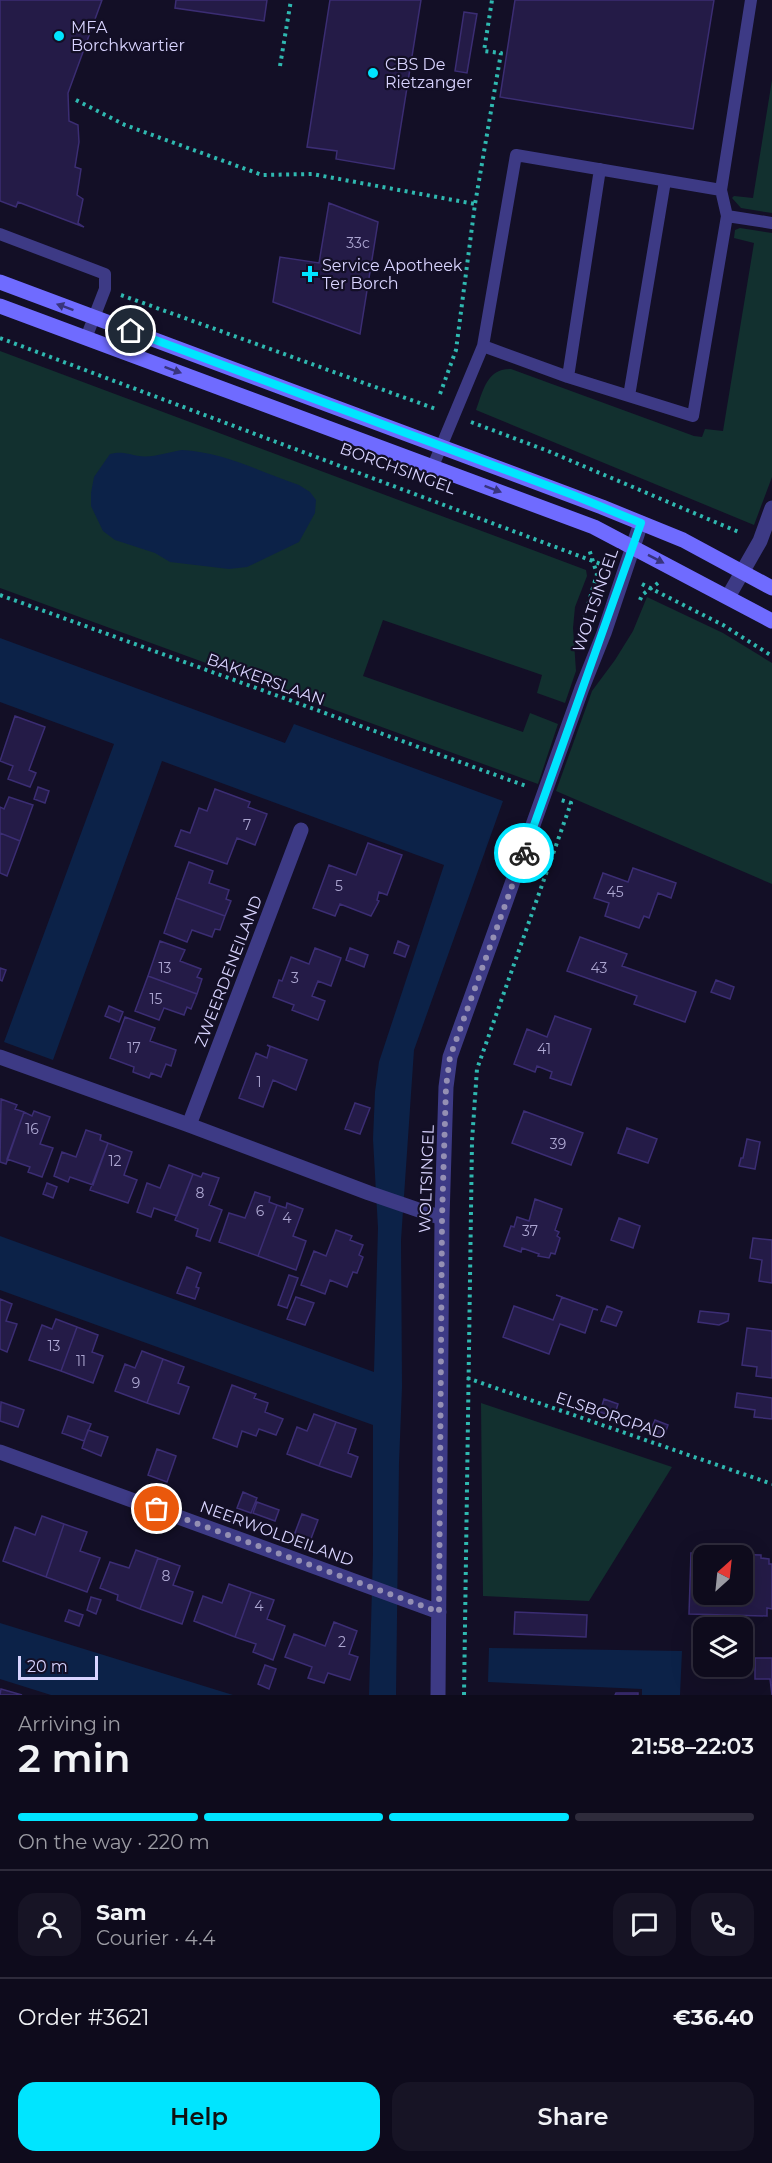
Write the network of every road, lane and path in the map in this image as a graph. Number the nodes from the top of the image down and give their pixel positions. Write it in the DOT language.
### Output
graph roads {
  1 [pos="291,0"];
  2 [pos="492,0"];
  3 [pos="751,0"];
  4 [pos="280,66"];
  5 [pos="76,100"];
  6 [pos="600,169"];
  7 [pos="665,180"];
  8 [pos="721,190"];
  9 [pos="475,204"];
  10 [pos="728,216"];
  11 [pos="772,223"];
  12 [pos="0,234"];
  13 [pos="0,282"];
  14 [pos="105,289"];
  15 [pos="0,306"];
  16 [pos="94,317"];
  17 [pos="0,338"];
  18 [pos="86,338"];
  19 [pos="483,346"];
  20 [pos="568,376"];
  21 [pos="629,396"];
  22 [pos="434,408"];
  23 [pos="454,416"];
  24 [pos="441,447"];
  25 [pos="433,466"];
  26 [pos="772,508"];
  27 [pos="696,512"];
  28 [pos="641,523"];
  29 [pos="683,540"];
  30 [pos="760,541"];
  31 [pos="633,547"];
  32 [pos="592,560"];
  33 [pos="670,566"];
  34 [pos="744,572"];
  35 [pos="624,574"];
  36 [pos="651,588"];
  37 [pos="772,588"];
  38 [pos="0,594"];
  39 [pos="728,597"];
  40 [pos="638,604"];
  41 [pos="772,621"];
  42 [pos="584,626"];
  43 [pos="772,656"];
  44 [pos="524,785"];
  45 [pos="545,794"];
  46 [pos="301,830"];
  47 [pos="0,1057"];
  48 [pos="189,1125"];
  49 [pos="442,1218"];
  50 [pos="441,1369"];
  51 [pos="468,1378"];
  52 [pos="0,1452"];
  53 [pos="772,1484"];
  54 [pos="439,1612"];
  55 [pos="438,1695"];
  56 [pos="464,1695"];
  1 -- 4 [label="path"];
  2 -- 9 [label="path"];
  3 -- 8 [label="lane"];
  5 -- 9 [label="path"];
  6 -- 7 [label="lane"];
  6 -- 19 [label="lane"];
  6 -- 20 [label="lane"];
  7 -- 8 [label="lane"];
  7 -- 21 [label="lane"];
  8 -- 10 [label="lane"];
  9 -- 22 [label="path"];
  10 -- 11 [label="lane"];
  10 -- 21 [label="lane"];
  12 -- 14 [label="lane"];
  16 -- 13 [label="main road, one-way"];
  14 -- 16 [label="lane"];
  14 -- 22 [label="path"];
  15 -- 18 [label="main road, BORCHSINGEL"];
  16 -- 18 [label="lane"];
  16 -- 24 [label="main road"];
  17 -- 32 [label="path, BORCHSINGEL"];
  18 -- 25 [label="main road, BORCHSINGEL, one-way"];
  19 -- 20 [label="lane"];
  19 -- 23 [label="lane"];
  20 -- 21 [label="lane"];
  22 -- 23 [label="path"];
  23 -- 24 [label="lane"];
  23 -- 27 [label="path"];
  24 -- 25 [label="lane"];
  24 -- 28 [label="main road"];
  25 -- 31 [label="main road, BORCHSINGEL, one-way"];
  26 -- 30 [label="street"];
  27 -- 29 [label="path"];
  27 -- 30 [label="path"];
  28 -- 29 [label="main road"];
  28 -- 31 [label="street, WOLTSINGEL"];
  29 -- 34 [label="main road"];
  30 -- 34 [label="street"];
  31 -- 33 [label="main road, BORCHSINGEL, one-way"];
  31 -- 35 [label="street, WOLTSINGEL"];
  32 -- 35 [label="path, BORCHSINGEL"];
  32 -- 42 [label="path, WOLTSINGEL"];
  33 -- 36 [label="path"];
  33 -- 39 [label="main road, BORCHSINGEL"];
  34 -- 37 [label="main road"];
  34 -- 39 [label="street"];
  35 -- 36 [label="path, BORCHSINGEL"];
  35 -- 45 [label="street, WOLTSINGEL"];
  36 -- 40 [label="path"];
  36 -- 43 [label="path, BORCHSINGEL"];
  38 -- 44 [label="path, BAKKERSLAAN"];
  39 -- 41 [label="main road, BORCHSINGEL"];
  45 -- 49 [label="street, WOLTSINGEL"];
  45 -- 51 [label="path"];
  46 -- 48 [label="street, ZWEERDENEILAND"];
  47 -- 48 [label="street"];
  48 -- 49 [label="street"];
  49 -- 50 [label="street, WOLTSINGEL"];
  50 -- 51 [label="path, ELSBORGPAD"];
  50 -- 54 [label="street, WOLTSINGEL"];
  51 -- 53 [label="path, ELSBORGPAD"];
  51 -- 56 [label="path"];
  52 -- 54 [label="street, NEERWOLDEILAND"];
  54 -- 55 [label="street, WOLTSINGEL"];
}
